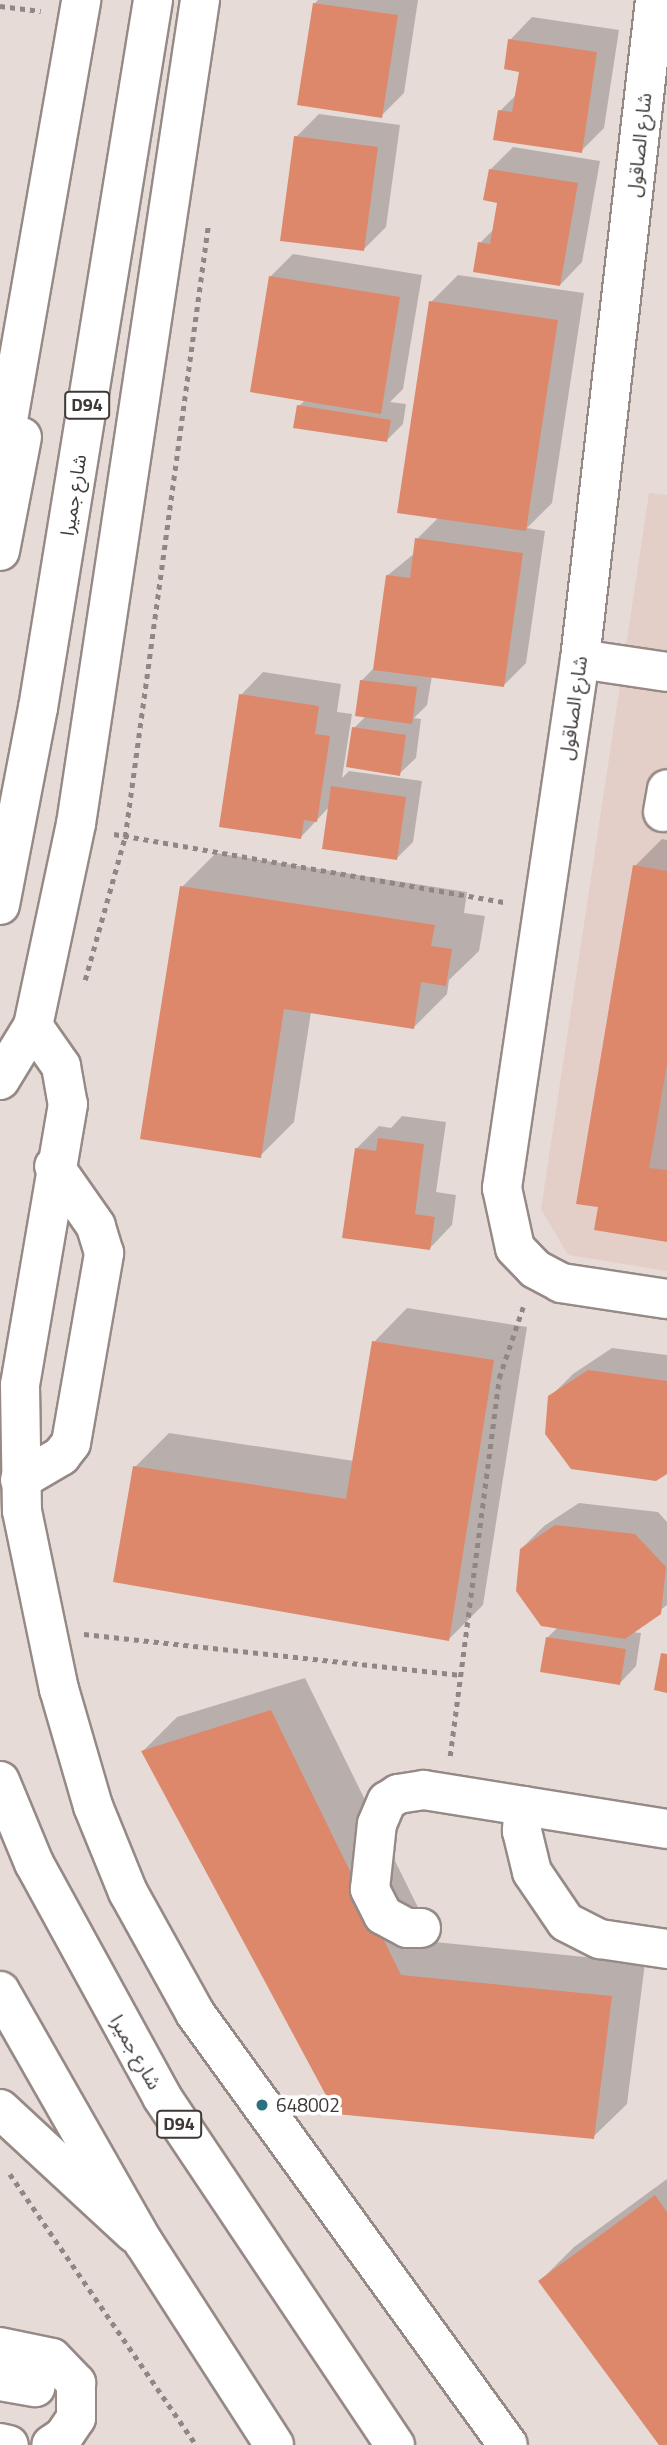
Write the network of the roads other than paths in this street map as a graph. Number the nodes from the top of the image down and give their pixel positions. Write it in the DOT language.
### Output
graph roads {
  1 [pos="81,0"];
  2 [pos="153,0"];
  3 [pos="200,0"];
  4 [pos="656,0"];
  5 [pos="8,362"];
  6 [pos="0,466"];
  7 [pos="0,551"];
  8 [pos="580,659"];
  9 [pos="667,672"];
  10 [pos="9,807"];
  11 [pos="0,905"];
  12 [pos="33,1026"];
  13 [pos="0,1080"];
  14 [pos="54,1166"];
  15 [pos="667,1299"];
  16 [pos="20,1480"];
  17 [pos="0,1782"];
  18 [pos="524,1806"];
  19 [pos="667,1829"];
  20 [pos="421,1928"];
  21 [pos="667,1949"];
  22 [pos="0,1991"];
  23 [pos="0,2109"];
  24 [pos="144,2243"];
  25 [pos="0,2347"];
  26 [pos="0,2443"];
  27 [pos="9,2445"];
  28 [pos="51,2445"];
  29 [pos="274,2445"];
  30 [pos="395,2445"];
  31 [pos="508,2445"];
  1 -- 5 [label="street"];
  2 -- 10 [label="street, شارع جميرا / D94"];
  3 -- 12 [label="street"];
  4 -- 8 [label="street, شارع الصاقول"];
  5 -- 6 [label="street"];
  5 -- 7 [label="street"];
  8 -- 9 [label="street"];
  8 -- 15 [label="street, شارع الصاقول"];
  10 -- 11 [label="street, شارع جميرا / D94"];
  12 -- 13 [label="street"];
  12 -- 14 [label="street"];
  14 -- 16 [label="street"];
  14 -- 16 [label="street"];
  16 -- 31 [label="street"];
  17 -- 30 [label="street, شارع جميرا / D94"];
  18 -- 19 [label="street"];
  18 -- 20 [label="street"];
  18 -- 21 [label="street"];
  22 -- 24 [label="street"];
  23 -- 24 [label="street"];
  24 -- 29 [label="street"];
  25 -- 28 [label="street"];
  26 -- 27 [label="street"];
}
